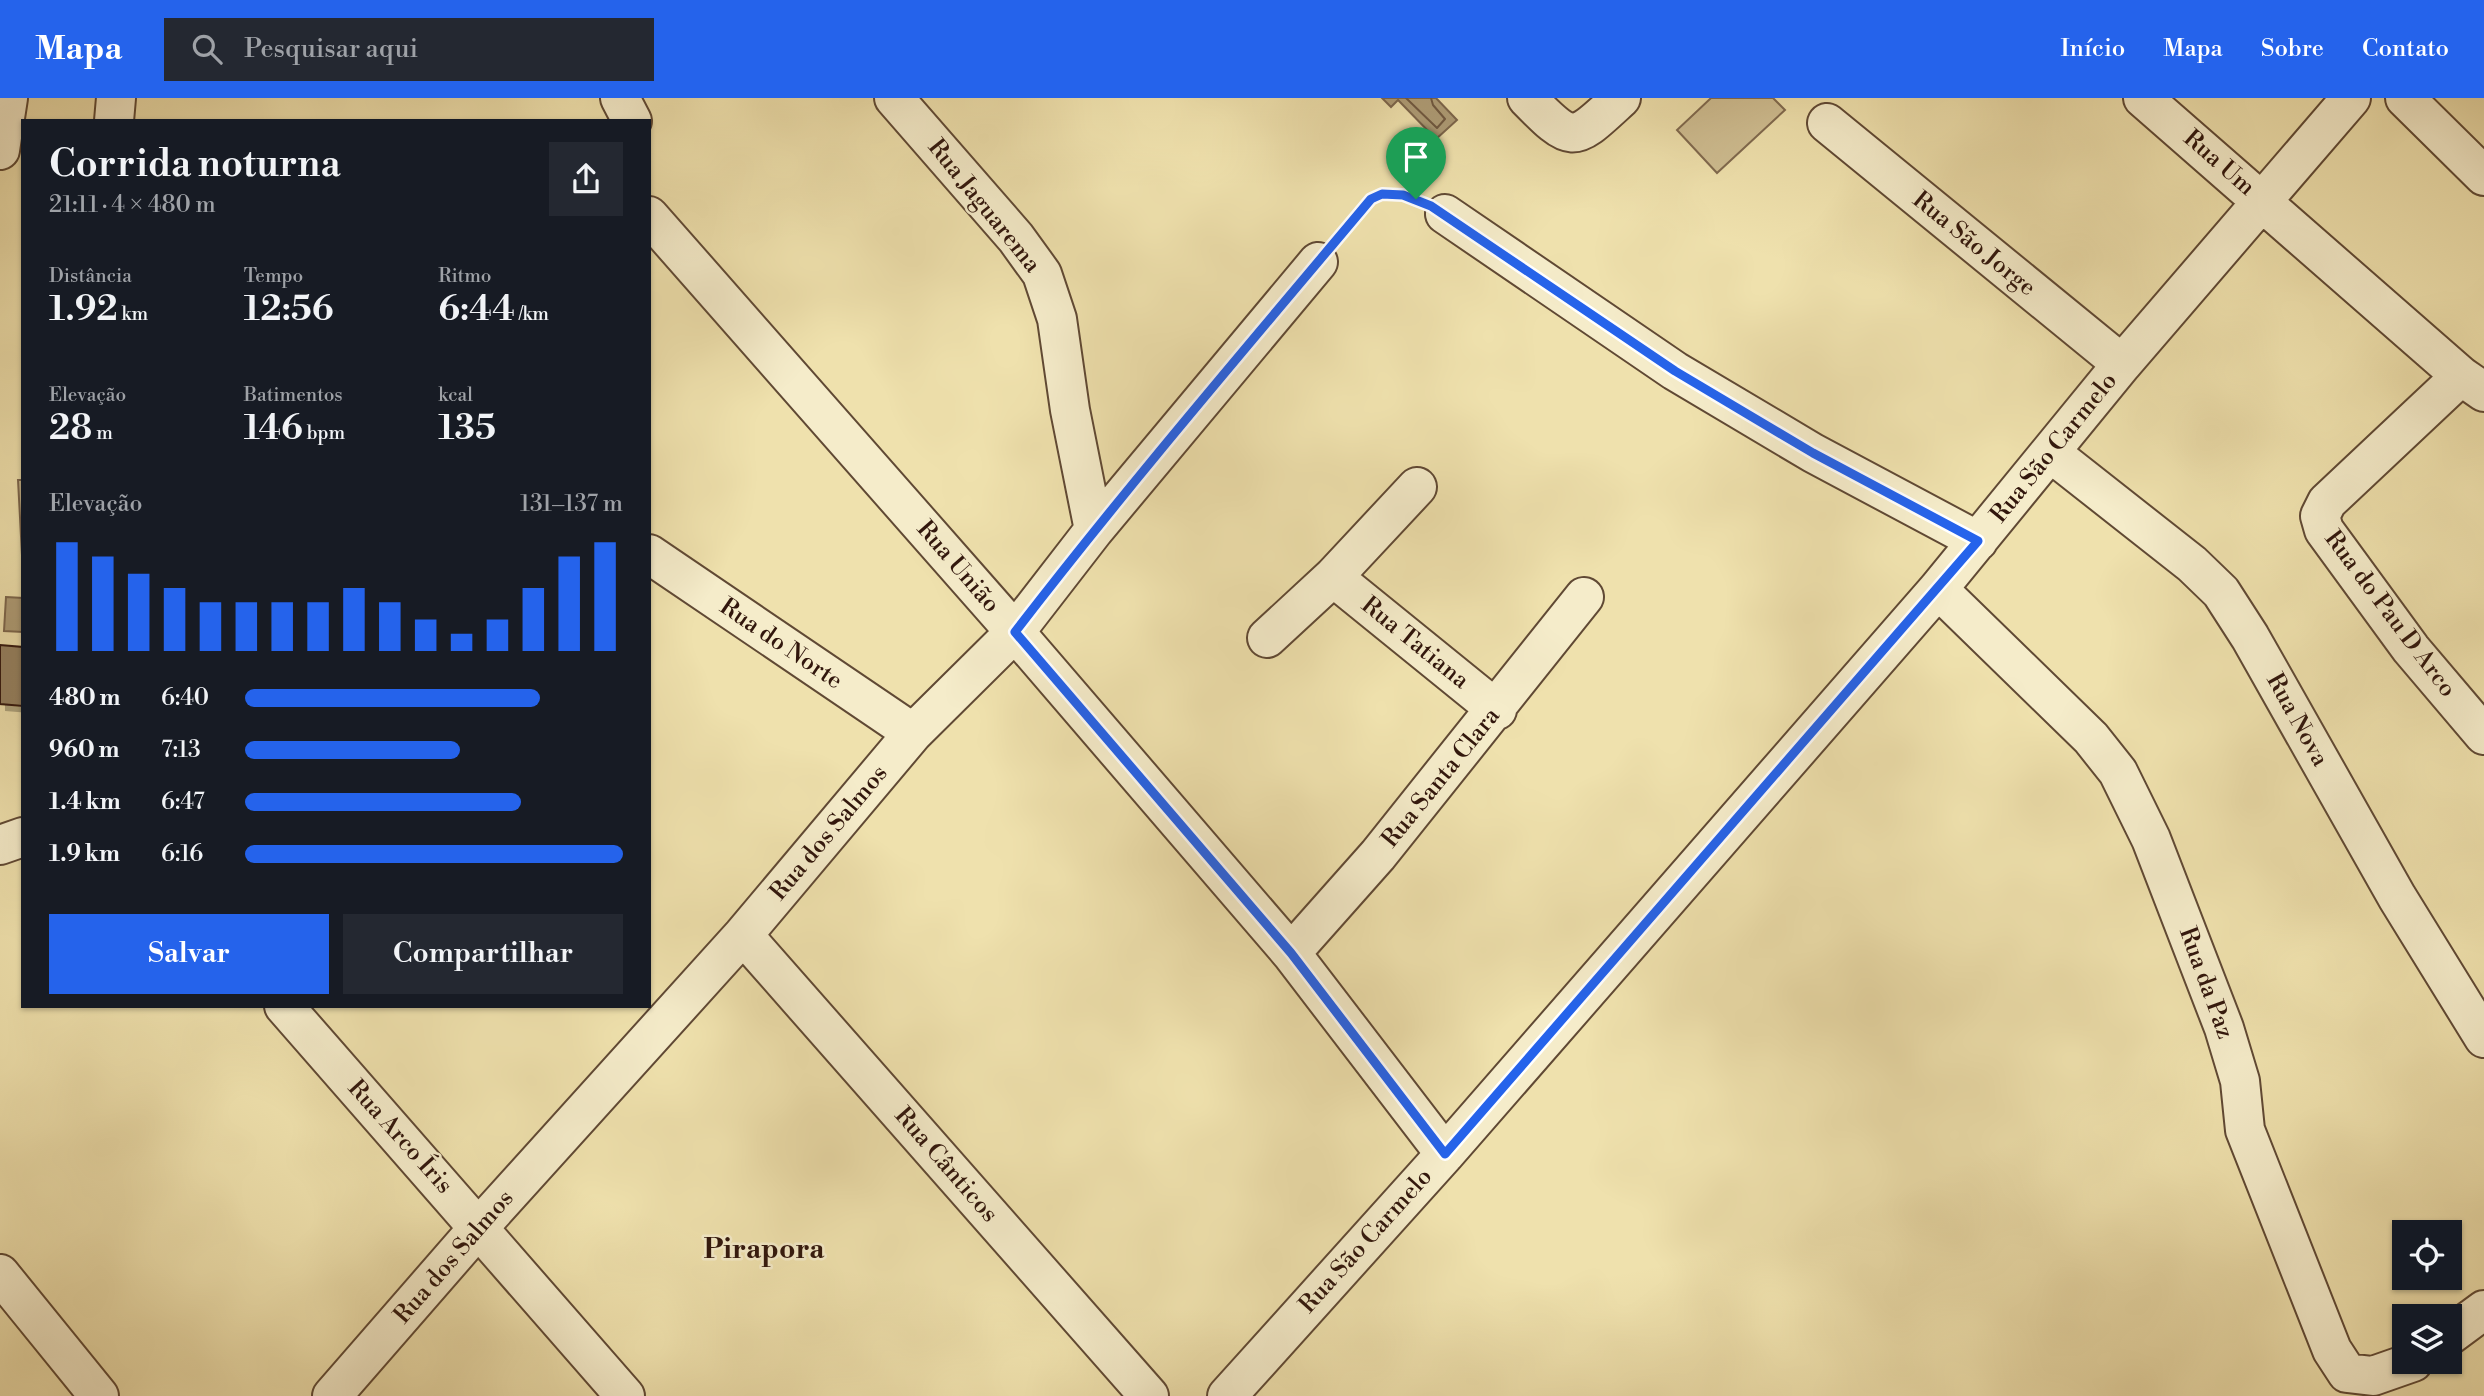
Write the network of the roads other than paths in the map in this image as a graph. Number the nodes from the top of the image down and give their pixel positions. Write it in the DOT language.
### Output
graph roads {
  1 [pos="8,98"];
  2 [pos="116,98"];
  3 [pos="620,98"];
  4 [pos="894,98"];
  5 [pos="1527,98"];
  6 [pos="1621,98"];
  7 [pos="2143,98"];
  8 [pos="2351,98"];
  9 [pos="2405,98"];
  10 [pos="114,119"];
  11 [pos="631,119"];
  12 [pos="1827,123"];
  13 [pos="0,150"];
  14 [pos="2484,176"];
  15 [pos="2263,201"];
  16 [pos="1445,214"];
  17 [pos="651,218"];
  18 [pos="1318,262"];
  19 [pos="2122,364"];
  20 [pos="2472,384"];
  21 [pos="2051,453"];
  22 [pos="1417,487"];
  23 [pos="1094,530"];
  24 [pos="1978,541"];
  25 [pos="651,555"];
  26 [pos="1333,577"];
  27 [pos="1938,589"];
  28 [pos="1584,597"];
  29 [pos="1015,632"];
  30 [pos="1267,638"];
  31 [pos="1497,710"];
  32 [pos="914,733"];
  33 [pos="2484,735"];
  34 [pos="21,838"];
  35 [pos="0,845"];
  36 [pos="743,935"];
  37 [pos="1291,953"];
  38 [pos="286,1008"];
  39 [pos="2484,1038"];
  40 [pos="1445,1154"];
  41 [pos="480,1226"];
  42 [pos="0,1274"];
  43 [pos="2484,1310"];
  44 [pos="2462,1326"];
  45 [pos="2392,1369"];
  46 [pos="99,1396"];
  47 [pos="332,1396"];
  48 [pos="625,1396"];
  49 [pos="1149,1396"];
  50 [pos="1227,1396"];
  1 -- 13 [label="street"];
  2 -- 10 [label="street"];
  3 -- 11 [label="street"];
  4 -- 23 [label="street, Rua Jaguarema"];
  5 -- 6 [label="street"];
  7 -- 15 [label="street, Rua Um"];
  8 -- 15 [label="street, Rua São Carmelo"];
  9 -- 14 [label="street"];
  12 -- 19 [label="street, Rua São Jorge"];
  15 -- 19 [label="street, Rua São Carmelo"];
  15 -- 20 [label="street, Rua Um"];
  16 -- 24 [label="street"];
  17 -- 29 [label="street, Rua União"];
  18 -- 23 [label="street, Rua dos Salmos"];
  19 -- 21 [label="street, Rua São Carmelo"];
  20 -- 33 [label="street, Rua do Pau D Arco"];
  21 -- 24 [label="street, Rua São Carmelo"];
  21 -- 39 [label="street, Rua Nova"];
  22 -- 26 [label="street"];
  23 -- 29 [label="street, Rua dos Salmos"];
  24 -- 27 [label="street, Rua São Carmelo"];
  25 -- 32 [label="street, Rua do Norte"];
  26 -- 30 [label="street"];
  26 -- 31 [label="street, Rua Tatiana"];
  27 -- 40 [label="street, Rua São Carmelo"];
  27 -- 45 [label="street, Rua da Paz"];
  28 -- 31 [label="street, Rua Santa Clara"];
  29 -- 32 [label="street, Rua dos Salmos"];
  29 -- 37 [label="street, Rua União"];
  31 -- 37 [label="street, Rua Santa Clara"];
  32 -- 36 [label="street, Rua dos Salmos"];
  34 -- 35 [label="street"];
  36 -- 41 [label="street, Rua dos Salmos"];
  36 -- 49 [label="street, Rua Cânticos"];
  37 -- 40 [label="street, Rua União"];
  38 -- 41 [label="street, Rua Arco Íris"];
  40 -- 50 [label="street, Rua São Carmelo"];
  41 -- 47 [label="street, Rua dos Salmos"];
  41 -- 48 [label="street, Rua Arco Íris"];
  42 -- 46 [label="street"];
  43 -- 44 [label="street"];
}
